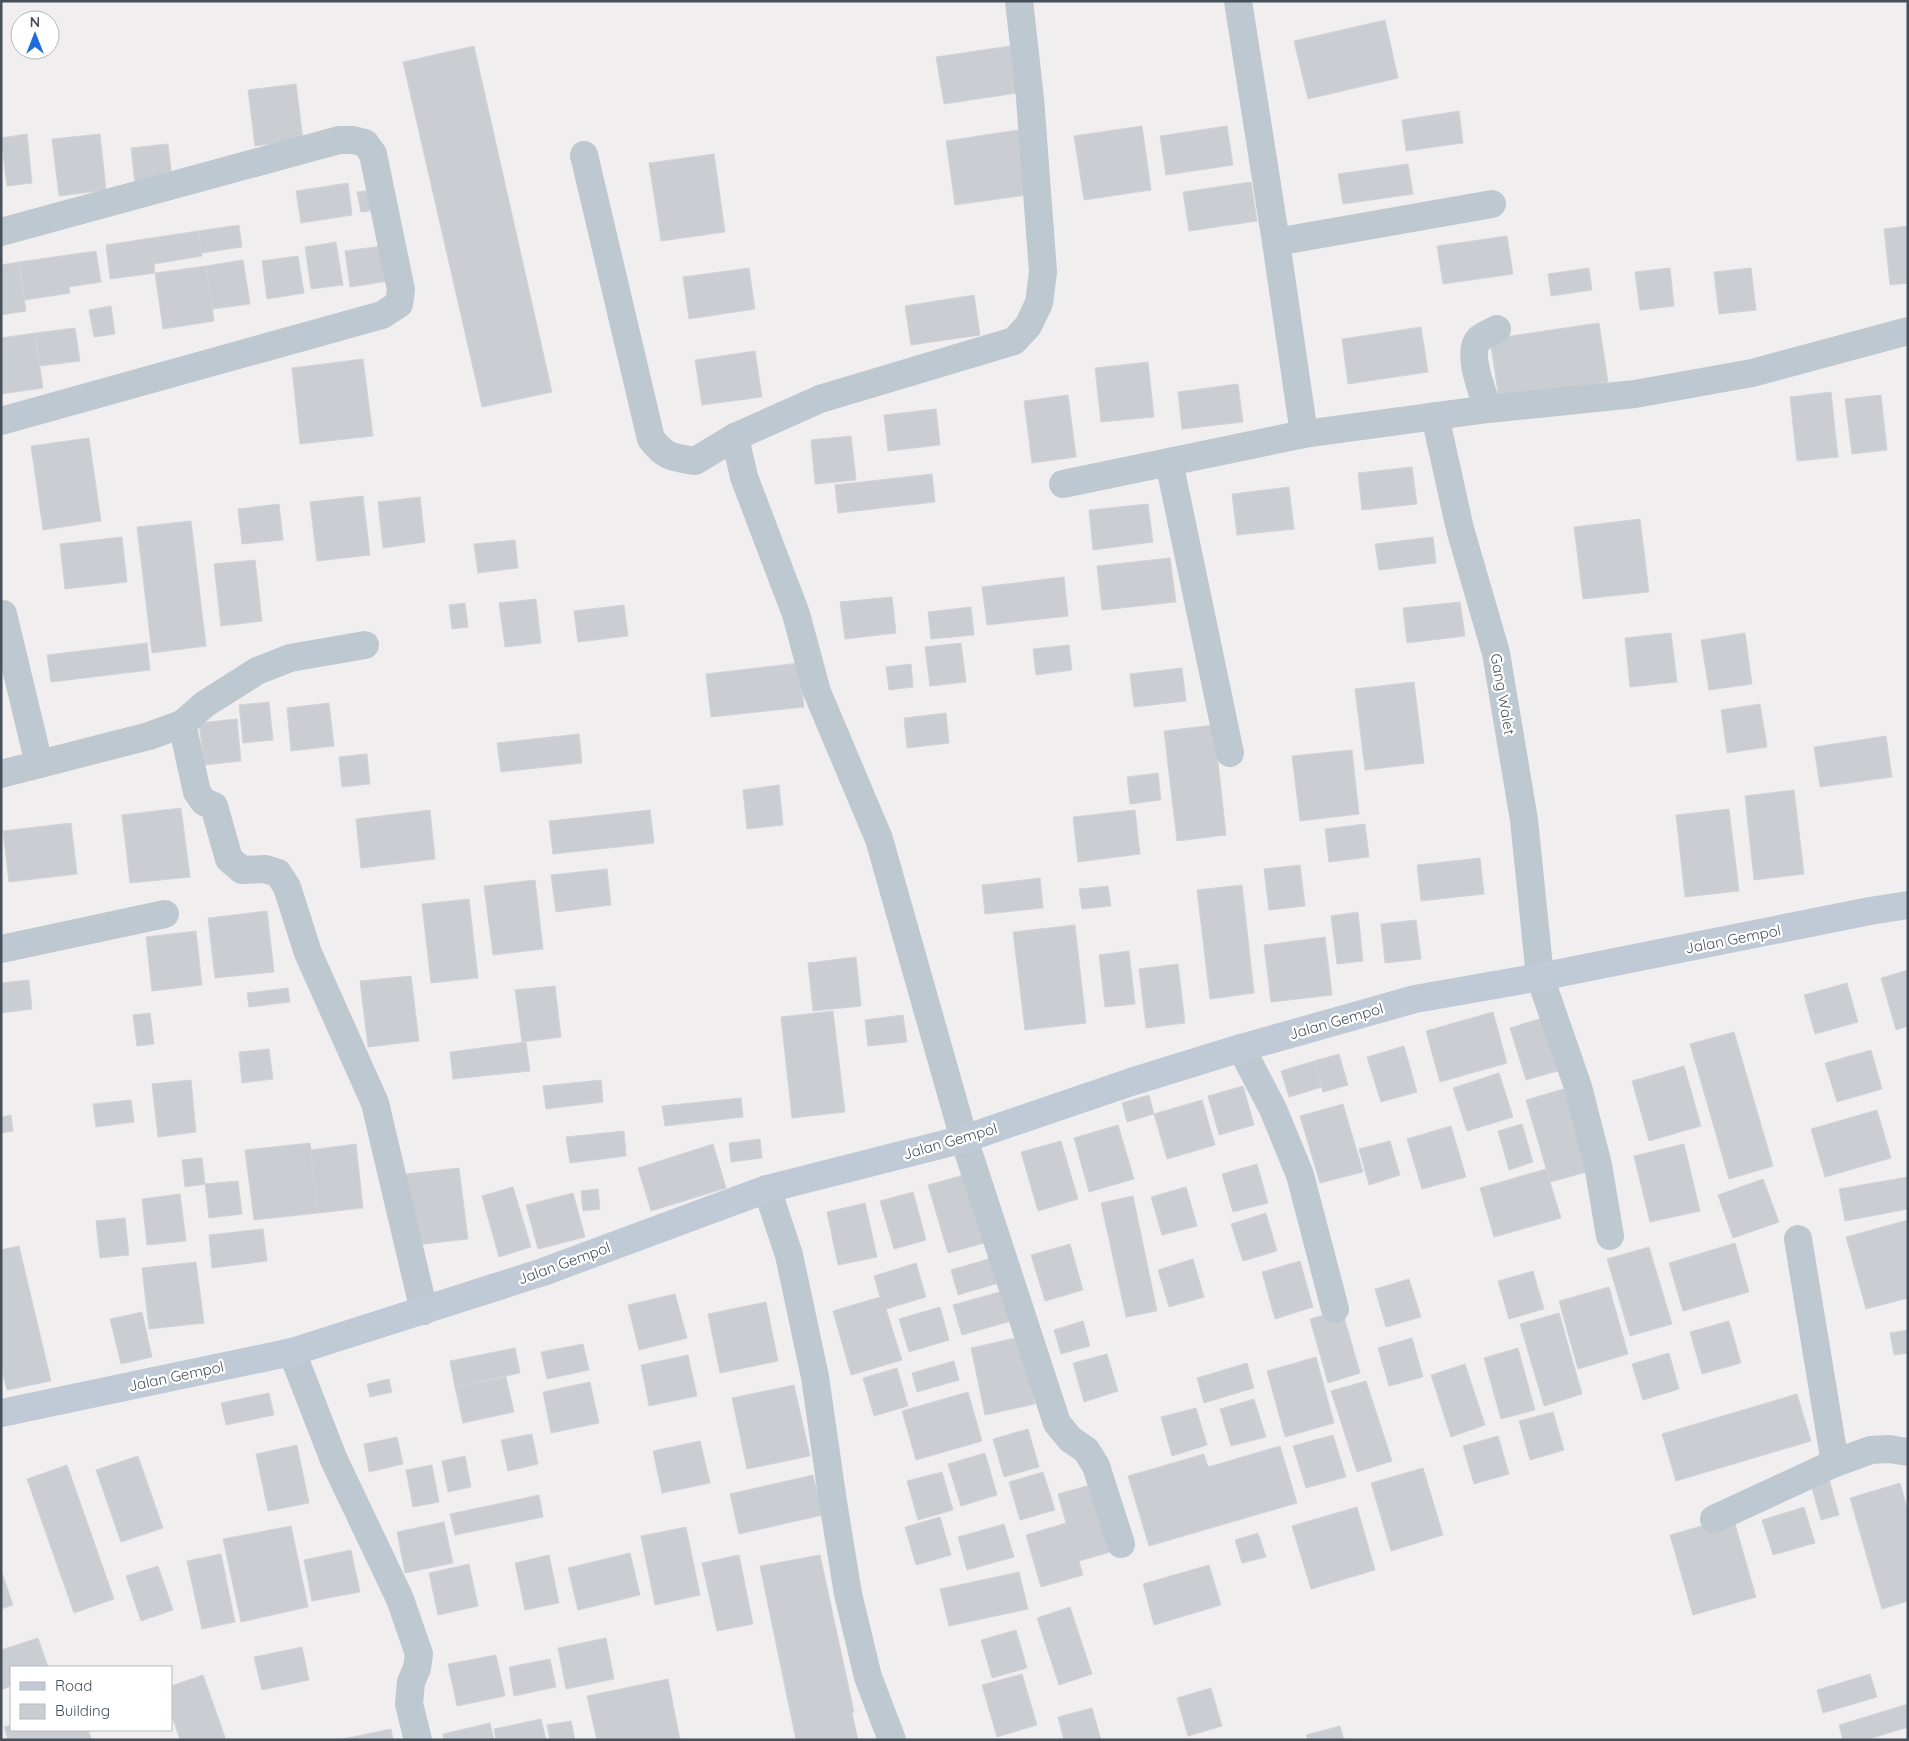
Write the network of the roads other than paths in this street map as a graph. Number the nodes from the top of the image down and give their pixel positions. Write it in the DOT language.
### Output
graph roads {
  1 [pos="1019,1"];
  2 [pos="1238,1"];
  3 [pos="584,156"];
  4 [pos="1492,204"];
  5 [pos="1,232"];
  6 [pos="1276,242"];
  7 [pos="1497,329"];
  8 [pos="1908,331"];
  9 [pos="1488,409"];
  10 [pos="1435,416"];
  11 [pos="1,421"];
  12 [pos="1304,434"];
  13 [pos="735,437"];
  14 [pos="1169,462"];
  15 [pos="1063,484"];
  16 [pos="3,614"];
  17 [pos="365,645"];
  18 [pos="182,724"];
  19 [pos="1230,754"];
  20 [pos="39,764"];
  21 [pos="1,774"];
  22 [pos="1908,905"];
  23 [pos="165,914"];
  24 [pos="1,949"];
  25 [pos="1540,977"];
  26 [pos="1241,1048"];
  27 [pos="964,1139"];
  28 [pos="768,1189"];
  29 [pos="1610,1236"];
  30 [pos="1798,1239"];
  31 [pos="1334,1309"];
  32 [pos="424,1311"];
  33 [pos="292,1352"];
  34 [pos="1,1413"];
  35 [pos="1908,1452"];
  36 [pos="1835,1463"];
  37 [pos="1714,1519"];
  38 [pos="1121,1544"];
  39 [pos="418,1740"];
  40 [pos="892,1740"];
  1 -- 13 [label="street"];
  2 -- 6 [label="street"];
  3 -- 13 [label="street"];
  4 -- 6 [label="street"];
  5 -- 11 [label="street"];
  6 -- 12 [label="street"];
  7 -- 9 [label="street"];
  8 -- 9 [label="street"];
  9 -- 10 [label="street"];
  10 -- 12 [label="street"];
  10 -- 25 [label="street, Gang Walet"];
  12 -- 14 [label="street"];
  13 -- 27 [label="street"];
  14 -- 15 [label="street"];
  14 -- 19 [label="street"];
  16 -- 20 [label="street"];
  17 -- 18 [label="street"];
  18 -- 20 [label="street"];
  18 -- 32 [label="street"];
  20 -- 21 [label="street"];
  22 -- 25 [label="main road, Jalan Gempol"];
  23 -- 24 [label="street"];
  25 -- 26 [label="main road, Jalan Gempol"];
  25 -- 29 [label="street, Gang Walet"];
  26 -- 27 [label="main road, Jalan Gempol"];
  26 -- 31 [label="street"];
  27 -- 28 [label="main road, Jalan Gempol"];
  27 -- 38 [label="street"];
  28 -- 32 [label="main road, Jalan Gempol"];
  28 -- 40 [label="street"];
  30 -- 36 [label="street"];
  32 -- 33 [label="main road, Jalan Gempol"];
  33 -- 34 [label="main road, Jalan Gempol"];
  33 -- 39 [label="street"];
  35 -- 36 [label="street"];
  36 -- 37 [label="street"];
}
